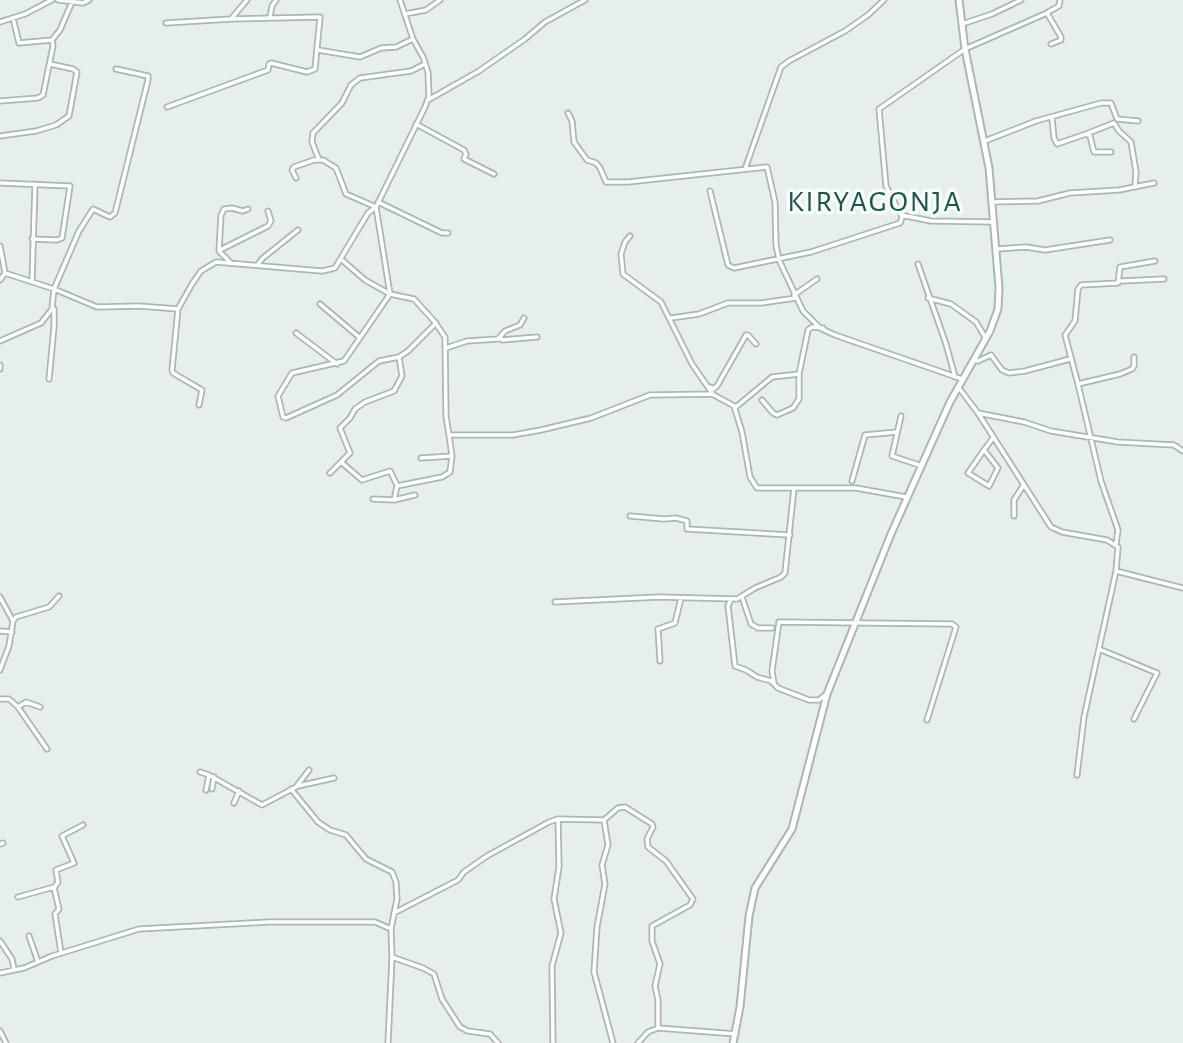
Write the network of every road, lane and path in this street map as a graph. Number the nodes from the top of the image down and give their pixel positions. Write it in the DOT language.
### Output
graph roads {
  1 [pos="52,0"];
  2 [pos="58,0"];
  3 [pos="89,0"];
  4 [pos="247,0"];
  5 [pos="276,0"];
  6 [pos="400,0"];
  7 [pos="440,0"];
  8 [pos="584,0"];
  9 [pos="884,0"];
  10 [pos="959,0"];
  11 [pos="1021,0"];
  12 [pos="1060,0"];
  13 [pos="72,2"];
  14 [pos="1047,13"];
  15 [pos="405,14"];
  16 [pos="270,17"];
  17 [pos="13,18"];
  18 [pos="231,19"];
  19 [pos="0,22"];
  20 [pos="166,23"];
  21 [pos="962,23"];
  22 [pos="413,39"];
  23 [pos="52,40"];
  24 [pos="1051,44"];
  25 [pos="965,49"];
  26 [pos="317,50"];
  27 [pos="50,64"];
  28 [pos="425,64"];
  29 [pos="116,69"];
  30 [pos="428,100"];
  31 [pos="0,101"];
  32 [pos="167,107"];
  33 [pos="568,113"];
  34 [pos="1052,117"];
  35 [pos="1138,121"];
  36 [pos="416,124"];
  37 [pos="1086,134"];
  38 [pos="0,136"];
  39 [pos="983,140"];
  40 [pos="1111,152"];
  41 [pos="319,160"];
  42 [pos="745,169"];
  43 [pos="494,174"];
  44 [pos="296,178"];
  45 [pos="0,183"];
  46 [pos="1154,183"];
  47 [pos="35,184"];
  48 [pos="1135,187"];
  49 [pos="710,191"];
  50 [pos="378,202"];
  51 [pos="991,202"];
  52 [pos="376,207"];
  53 [pos="248,209"];
  54 [pos="268,211"];
  55 [pos="903,215"];
  56 [pos="993,222"];
  57 [pos="298,230"];
  58 [pos="448,233"];
  59 [pos="630,236"];
  60 [pos="32,239"];
  61 [pos="1110,240"];
  62 [pos="0,246"];
  63 [pos="995,249"];
  64 [pos="219,251"];
  65 [pos="342,260"];
  66 [pos="779,260"];
  67 [pos="1155,261"];
  68 [pos="231,264"];
  69 [pos="258,264"];
  70 [pos="918,264"];
  71 [pos="5,273"];
  72 [pos="817,279"];
  73 [pos="1164,279"];
  74 [pos="0,280"];
  75 [pos="1120,281"];
  76 [pos="32,282"];
  77 [pos="54,289"];
  78 [pos="390,293"];
  79 [pos="795,297"];
  80 [pos="928,298"];
  81 [pos="320,304"];
  82 [pos="53,307"];
  83 [pos="178,309"];
  84 [pos="524,318"];
  85 [pos="670,318"];
  86 [pos="436,323"];
  87 [pos="823,328"];
  88 [pos="296,333"];
  89 [pos="359,337"];
  90 [pos="500,337"];
  91 [pos="537,337"];
  92 [pos="986,339"];
  93 [pos="0,341"];
  94 [pos="756,344"];
  95 [pos="446,348"];
  96 [pos="399,357"];
  97 [pos="1134,357"];
  98 [pos="1070,359"];
  99 [pos="974,360"];
  100 [pos="337,364"];
  101 [pos="799,374"];
  102 [pos="955,377"];
  103 [pos="48,379"];
  104 [pos="962,379"];
  105 [pos="1078,384"];
  106 [pos="709,386"];
  107 [pos="958,386"];
  108 [pos="712,394"];
  109 [pos="762,400"];
  110 [pos="199,405"];
  111 [pos="734,406"];
  112 [pos="978,413"];
  113 [pos="901,416"];
  114 [pos="897,432"];
  115 [pos="449,435"];
  116 [pos="1091,437"];
  117 [pos="993,439"];
  118 [pos="984,450"];
  119 [pos="1183,451"];
  120 [pos="452,456"];
  121 [pos="421,458"];
  122 [pos="341,462"];
  123 [pos="922,466"];
  124 [pos="330,473"];
  125 [pos="852,481"];
  126 [pos="397,485"];
  127 [pos="1023,486"];
  128 [pos="794,488"];
  129 [pos="415,495"];
  130 [pos="908,497"];
  131 [pos="373,499"];
  132 [pos="394,500"];
  133 [pos="630,516"];
  134 [pos="1014,516"];
  135 [pos="790,535"];
  136 [pos="1116,544"];
  137 [pos="1116,571"];
  138 [pos="1183,588"];
  139 [pos="59,596"];
  140 [pos="0,597"];
  141 [pos="742,597"];
  142 [pos="681,598"];
  143 [pos="731,599"];
  144 [pos="555,602"];
  145 [pos="13,621"];
  146 [pos="856,622"];
  147 [pos="772,628"];
  148 [pos="0,631"];
  149 [pos="12,632"];
  150 [pos="1099,649"];
  151 [pos="660,661"];
  152 [pos="1,663"];
  153 [pos="0,670"];
  154 [pos="774,683"];
  155 [pos="827,694"];
  156 [pos="0,699"];
  157 [pos="18,707"];
  158 [pos="40,707"];
  159 [pos="1134,719"];
  160 [pos="927,720"];
  161 [pos="47,749"];
  162 [pos="309,770"];
  163 [pos="200,772"];
  164 [pos="1077,775"];
  165 [pos="211,776"];
  166 [pos="334,778"];
  167 [pos="293,788"];
  168 [pos="212,789"];
  169 [pos="206,790"];
  170 [pos="239,791"];
  171 [pos="234,803"];
  172 [pos="558,819"];
  173 [pos="604,820"];
  174 [pos="83,825"];
  175 [pos="54,887"];
  176 [pos="18,897"];
  177 [pos="394,913"];
  178 [pos="391,929"];
  179 [pos="29,936"];
  180 [pos="0,940"];
  181 [pos="61,953"];
  182 [pos="392,957"];
  183 [pos="38,962"];
  184 [pos="14,970"];
  185 [pos="0,973"];
  186 [pos="658,1028"];
  187 [pos="0,1031"];
  188 [pos="736,1034"];
  189 [pos="6,1043"];
  190 [pos="388,1043"];
  191 [pos="498,1043"];
  192 [pos="553,1043"];
  193 [pos="613,1043"];
  194 [pos="638,1043"];
  195 [pos="733,1043"];
  1 -- 17 [label="street"];
  2 -- 13 [label="street"];
  3 -- 13 [label="street"];
  4 -- 18 [label="street"];
  5 -- 16 [label="street"];
  6 -- 15 [label="street"];
  7 -- 15 [label="street"];
  8 -- 30 [label="street"];
  9 -- 42 [label="street"];
  10 -- 21 [label="street"];
  11 -- 21 [label="street"];
  12 -- 14 [label="street"];
  13 -- 23 [label="street"];
  14 -- 24 [label="street"];
  14 -- 25 [label="street"];
  15 -- 22 [label="street"];
  16 -- 18 [label="street"];
  16 -- 26 [label="street"];
  17 -- 19 [label="street"];
  17 -- 23 [label="street"];
  18 -- 20 [label="street"];
  21 -- 25 [label="street"];
  22 -- 26 [label="street"];
  22 -- 28 [label="street"];
  23 -- 27 [label="street"];
  25 -- 39 [label="street"];
  25 -- 55 [label="street"];
  26 -- 32 [label="street"];
  27 -- 31 [label="street"];
  27 -- 38 [label="street"];
  28 -- 30 [label="street"];
  28 -- 41 [label="street"];
  29 -- 77 [label="street"];
  30 -- 36 [label="street"];
  33 -- 42 [label="street"];
  34 -- 35 [label="street"];
  34 -- 37 [label="street"];
  34 -- 39 [label="street"];
  36 -- 43 [label="street"];
  36 -- 50 [label="street"];
  37 -- 40 [label="street"];
  37 -- 48 [label="street"];
  39 -- 51 [label="street"];
  41 -- 44 [label="street"];
  41 -- 52 [label="street"];
  42 -- 66 [label="street"];
  45 -- 47 [label="street"];
  46 -- 48 [label="street"];
  47 -- 60 [label="street"];
  47 -- 60 [label="street"];
  48 -- 51 [label="street"];
  49 -- 66 [label="street"];
  50 -- 52 [label="street"];
  50 -- 58 [label="street"];
  51 -- 56 [label="street"];
  52 -- 65 [label="street"];
  52 -- 78 [label="street"];
  53 -- 64 [label="street"];
  54 -- 64 [label="street"];
  55 -- 56 [label="street"];
  55 -- 66 [label="street"];
  56 -- 63 [label="street"];
  57 -- 69 [label="street"];
  59 -- 85 [label="street"];
  60 -- 76 [label="street"];
  61 -- 63 [label="street"];
  62 -- 71 [label="street"];
  63 -- 92 [label="street"];
  64 -- 68 [label="street"];
  65 -- 69 [label="street"];
  65 -- 78 [label="street"];
  66 -- 79 [label="street"];
  67 -- 75 [label="street"];
  68 -- 69 [label="street"];
  68 -- 83 [label="street"];
  70 -- 80 [label="street"];
  71 -- 74 [label="street"];
  71 -- 76 [label="street"];
  72 -- 79 [label="street"];
  73 -- 75 [label="street"];
  75 -- 98 [label="street"];
  76 -- 77 [label="street"];
  77 -- 82 [label="street"];
  77 -- 83 [label="street"];
  78 -- 86 [label="street"];
  78 -- 89 [label="street"];
  79 -- 85 [label="street"];
  79 -- 87 [label="street"];
  80 -- 92 [label="street"];
  80 -- 102 [label="street"];
  81 -- 89 [label="street"];
  82 -- 93 [label="street"];
  82 -- 103 [label="street"];
  83 -- 110 [label="street"];
  84 -- 90 [label="street"];
  85 -- 106 [label="street"];
  86 -- 95 [label="street"];
  86 -- 96 [label="street"];
  87 -- 101 [label="street"];
  87 -- 102 [label="street"];
  88 -- 100 [label="street"];
  89 -- 100 [label="street"];
  90 -- 91 [label="street"];
  90 -- 95 [label="street"];
  92 -- 99 [label="street"];
  94 -- 106 [label="street"];
  95 -- 115 [label="street"];
  96 -- 100 [label="street"];
  96 -- 122 [label="street"];
  97 -- 105 [label="street"];
  98 -- 99 [label="street"];
  98 -- 105 [label="street"];
  99 -- 104 [label="street"];
  101 -- 109 [label="street"];
  101 -- 111 [label="street"];
  102 -- 104 [label="street"];
  104 -- 107 [label="street"];
  105 -- 116 [label="street"];
  106 -- 108 [label="street"];
  107 -- 112 [label="street"];
  107 -- 123 [label="street"];
  108 -- 111 [label="street"];
  108 -- 115 [label="street"];
  111 -- 128 [label="street"];
  112 -- 116 [label="street"];
  112 -- 117 [label="street"];
  113 -- 114 [label="street"];
  114 -- 123 [label="street"];
  114 -- 125 [label="street"];
  115 -- 120 [label="street"];
  116 -- 119 [label="street"];
  116 -- 136 [label="street"];
  117 -- 118 [label="street"];
  117 -- 127 [label="street"];
  118 -- 118 [label="street"];
  120 -- 121 [label="street"];
  120 -- 126 [label="street"];
  122 -- 124 [label="street"];
  122 -- 126 [label="street"];
  123 -- 130 [label="street"];
  126 -- 132 [label="street"];
  127 -- 134 [label="street"];
  127 -- 136 [label="street"];
  128 -- 130 [label="street"];
  128 -- 135 [label="street"];
  129 -- 132 [label="street"];
  130 -- 146 [label="street"];
  131 -- 132 [label="street"];
  133 -- 135 [label="street"];
  135 -- 141 [label="street"];
  136 -- 137 [label="street"];
  137 -- 138 [label="street"];
  137 -- 150 [label="street"];
  139 -- 145 [label="street"];
  140 -- 145 [label="street"];
  141 -- 143 [label="street"];
  141 -- 147 [label="street"];
  142 -- 143 [label="street"];
  142 -- 144 [label="street"];
  142 -- 151 [label="street"];
  143 -- 154 [label="street"];
  145 -- 149 [label="street"];
  146 -- 154 [label="street"];
  146 -- 155 [label="street"];
  146 -- 160 [label="street"];
  148 -- 149 [label="street"];
  149 -- 152 [label="street"];
  150 -- 159 [label="street"];
  150 -- 164 [label="street"];
  152 -- 153 [label="street"];
  154 -- 155 [label="street"];
  155 -- 188 [label="street"];
  156 -- 157 [label="street"];
  157 -- 158 [label="street"];
  157 -- 161 [label="street"];
  162 -- 167 [label="street"];
  163 -- 165 [label="street"];
  165 -- 168 [label="street"];
  165 -- 169 [label="street"];
  165 -- 170 [label="street"];
  166 -- 167 [label="street"];
  167 -- 170 [label="street"];
  167 -- 177 [label="street"];
  170 -- 171 [label="street"];
  172 -- 173 [label="street"];
  172 -- 177 [label="street"];
  172 -- 192 [label="street"];
  173 -- 186 [label="street"];
  173 -- 193 [label="street"];
  174 -- 175 [label="street"];
  175 -- 176 [label="street"];
  175 -- 181 [label="street"];
  177 -- 178 [label="street"];
  178 -- 181 [label="street"];
  178 -- 182 [label="street"];
  179 -- 183 [label="street"];
  180 -- 184 [label="street"];
  181 -- 183 [label="street"];
  182 -- 190 [label="street"];
  182 -- 191 [label="street"];
  183 -- 184 [label="street"];
  184 -- 185 [label="street"];
  186 -- 188 [label="street"];
  186 -- 194 [label="street"];
  187 -- 189 [label="street"];
  188 -- 195 [label="street"];
}
